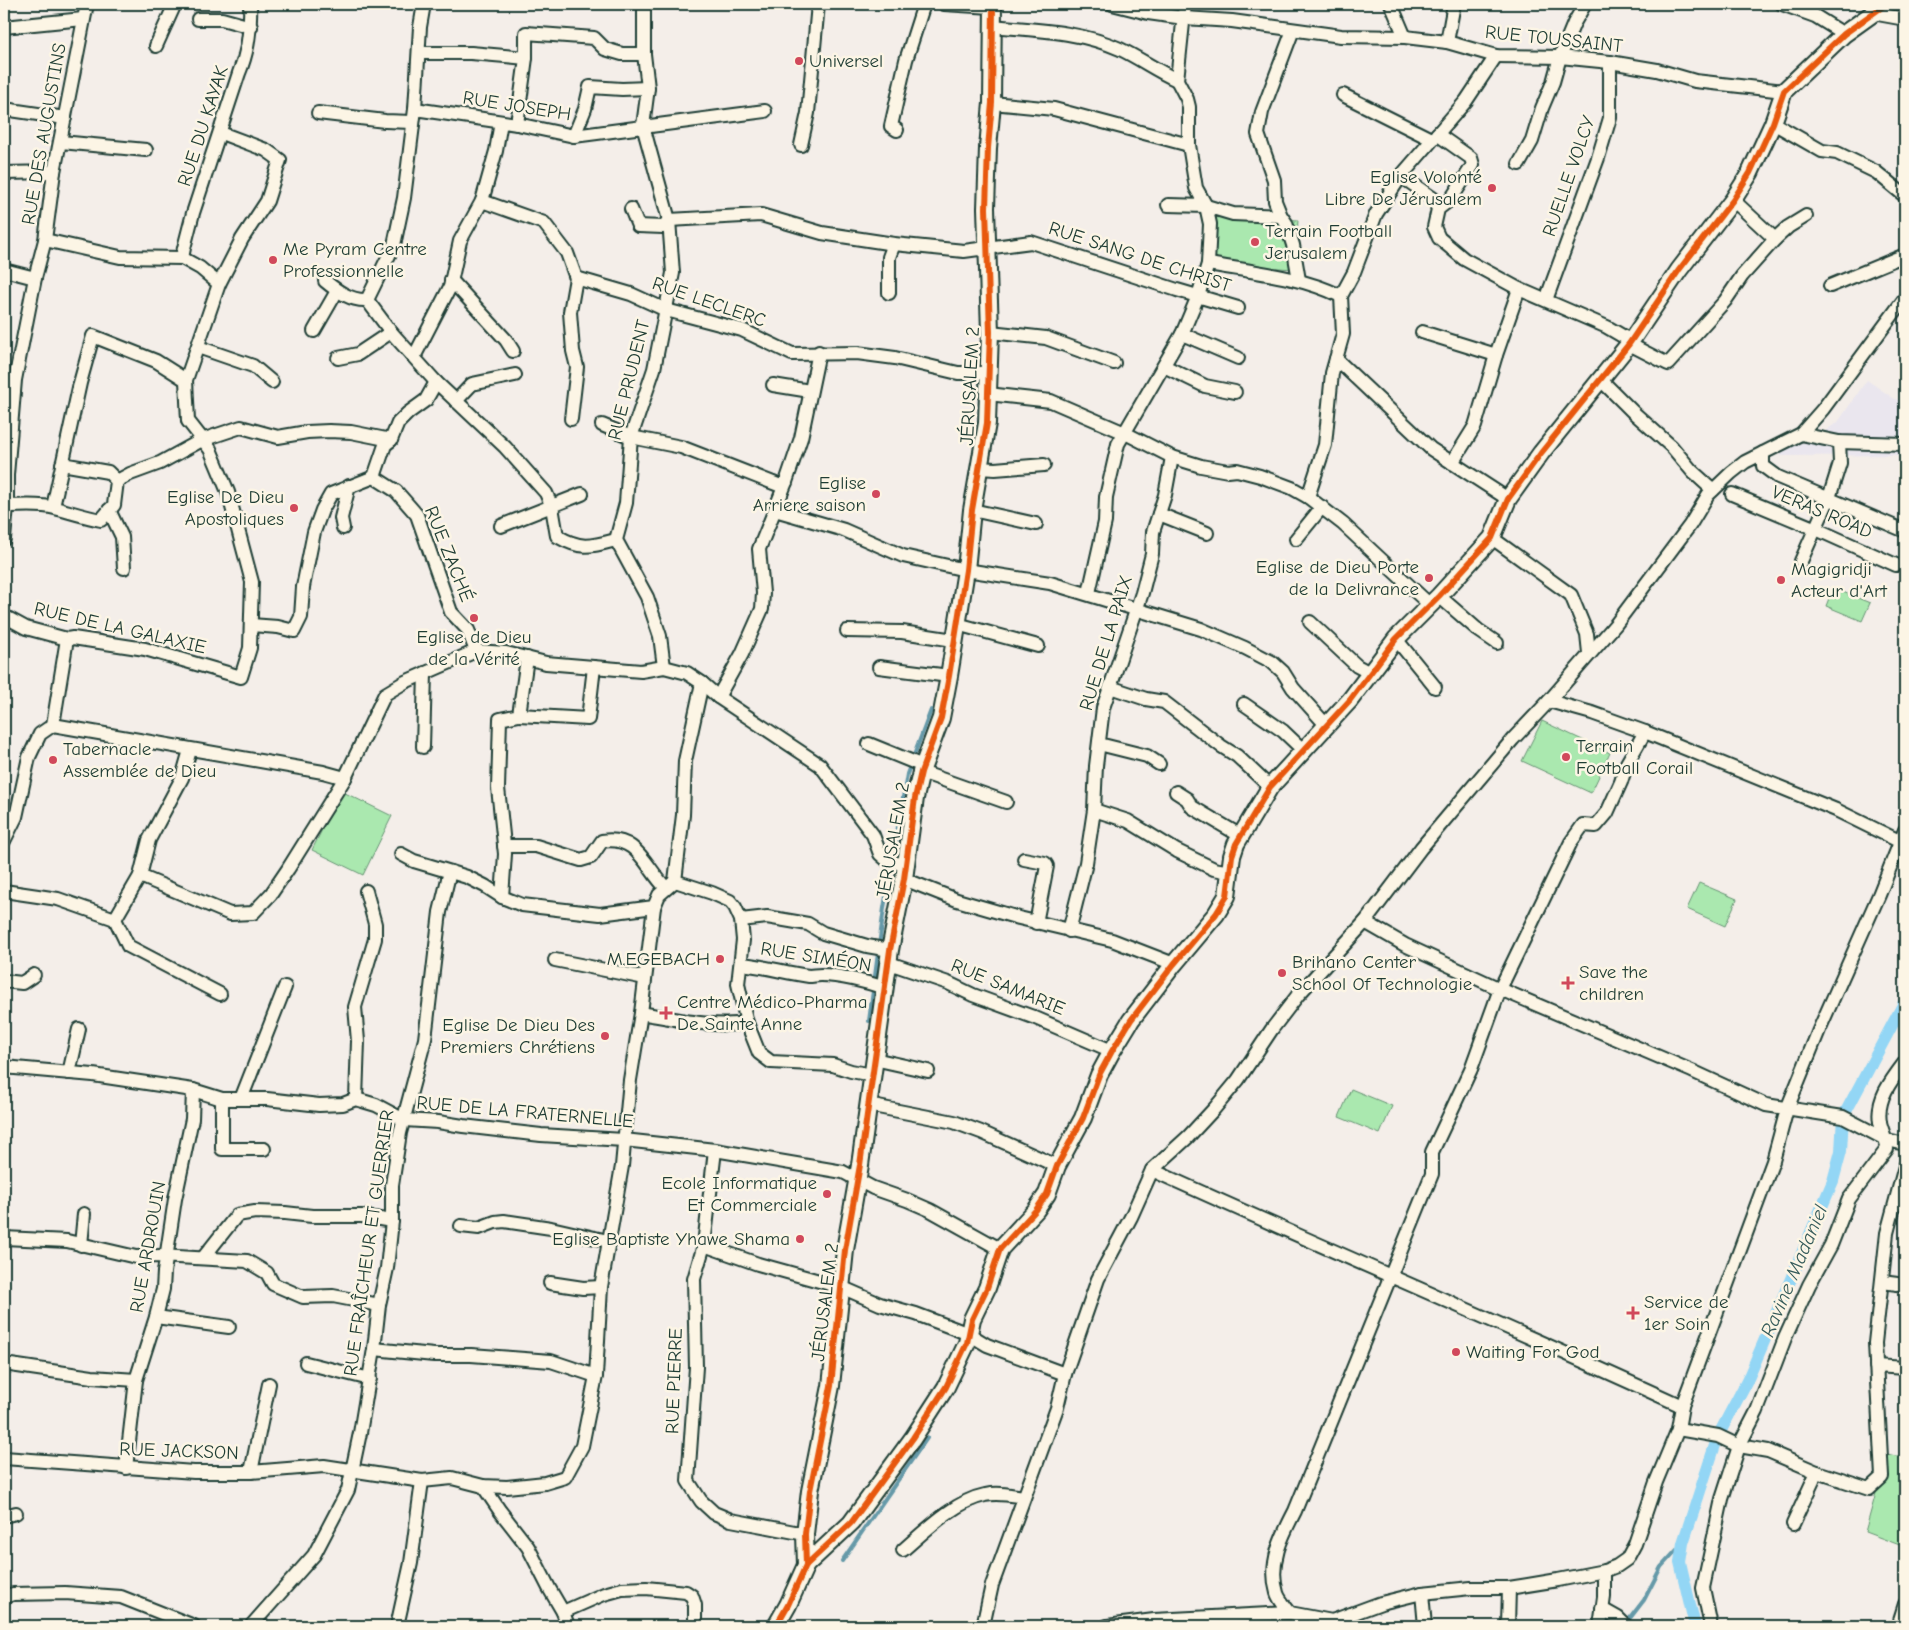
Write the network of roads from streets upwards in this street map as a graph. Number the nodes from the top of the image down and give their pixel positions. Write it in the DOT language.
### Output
graph roads {
  1 [pos="87,4"];
  2 [pos="175,4"];
  3 [pos="250,4"];
  4 [pos="424,4"];
  5 [pos="644,4"];
  6 [pos="818,4"];
  7 [pos="924,4"];
  8 [pos="944,4"];
  9 [pos="1112,4"];
  10 [pos="1185,4"];
  11 [pos="1392,4"];
  12 [pos="1454,4"];
  13 [pos="1585,4"];
  14 [pos="1782,4"];
  15 [pos="993,5"];
  16 [pos="1879,8"];
  17 [pos="1184,18"];
  18 [pos="198,19"];
  19 [pos="1905,19"];
  20 [pos="83,20"];
  21 [pos="251,26"];
  22 [pos="992,26"];
  23 [pos="4,27"];
  24 [pos="1293,30"];
  25 [pos="1844,34"];
  26 [pos="1405,37"];
  27 [pos="1448,42"];
  28 [pos="156,46"];
  29 [pos="418,53"];
  30 [pos="644,54"];
  31 [pos="1496,56"];
  32 [pos="1560,57"];
  33 [pos="526,58"];
  34 [pos="1610,62"];
  35 [pos="1177,80"];
  36 [pos="648,88"];
  37 [pos="1784,91"];
  38 [pos="1343,95"];
  39 [pos="992,103"];
  40 [pos="4,109"];
  41 [pos="415,109"];
  42 [pos="765,111"];
  43 [pos="318,113"];
  44 [pos="65,118"];
  45 [pos="412,122"];
  46 [pos="501,122"];
  47 [pos="1773,123"];
  48 [pos="518,124"];
  49 [pos="643,126"];
  50 [pos="897,130"];
  51 [pos="221,133"];
  52 [pos="574,136"];
  53 [pos="1434,137"];
  54 [pos="61,142"];
  55 [pos="801,145"];
  56 [pos="1189,145"];
  57 [pos="146,150"];
  58 [pos="1519,164"];
  59 [pos="4,172"];
  60 [pos="54,172"];
  61 [pos="1401,176"];
  62 [pos="1905,196"];
  63 [pos="1734,200"];
  64 [pos="482,201"];
  65 [pos="1168,205"];
  66 [pos="1206,206"];
  67 [pos="630,209"];
  68 [pos="1438,209"];
  69 [pos="1281,216"];
  70 [pos="1806,216"];
  71 [pos="669,220"];
  72 [pos="1775,239"];
  73 [pos="45,240"];
  74 [pos="894,244"];
  75 [pos="986,248"];
  76 [pos="1905,255"];
  77 [pos="182,258"];
  78 [pos="1208,264"];
  79 [pos="4,270"];
  80 [pos="35,278"];
  81 [pos="576,278"];
  82 [pos="452,280"];
  83 [pos="1299,280"];
  84 [pos="325,281"];
  85 [pos="218,284"];
  86 [pos="1830,286"];
  87 [pos="1519,289"];
  88 [pos="337,291"];
  89 [pos="889,293"];
  90 [pos="1198,296"];
  91 [pos="1341,296"];
  92 [pos="1905,298"];
  93 [pos="367,300"];
  94 [pos="1546,300"];
  95 [pos="1238,308"];
  96 [pos="666,310"];
  97 [pos="314,331"];
  98 [pos="391,332"];
  99 [pos="990,332"];
  100 [pos="1422,332"];
  101 [pos="1182,334"];
  102 [pos="1630,342"];
  103 [pos="198,347"];
  104 [pos="513,352"];
  105 [pos="819,352"];
  106 [pos="1496,355"];
  107 [pos="414,357"];
  108 [pos="338,358"];
  109 [pos="1238,358"];
  110 [pos="1336,359"];
  111 [pos="1114,363"];
  112 [pos="1164,366"];
  113 [pos="988,373"];
  114 [pos="515,375"];
  115 [pos="10,378"];
  116 [pos="1600,378"];
  117 [pos="186,380"];
  118 [pos="272,382"];
  119 [pos="436,382"];
  120 [pos="773,385"];
  121 [pos="810,391"];
  122 [pos="1234,392"];
  123 [pos="988,394"];
  124 [pos="456,401"];
  125 [pos="572,419"];
  126 [pos="602,425"];
  127 [pos="1125,433"];
  128 [pos="1801,434"];
  129 [pos="632,437"];
  130 [pos="202,440"];
  131 [pos="391,440"];
  132 [pos="1840,442"];
  133 [pos="1905,444"];
  134 [pos="1763,453"];
  135 [pos="1172,457"];
  136 [pos="1452,463"];
  137 [pos="62,464"];
  138 [pos="1044,465"];
  139 [pos="979,468"];
  140 [pos="374,477"];
  141 [pos="117,481"];
  142 [pos="786,482"];
  143 [pos="349,486"];
  144 [pos="1713,490"];
  145 [pos="582,494"];
  146 [pos="1732,494"];
  147 [pos="1308,497"];
  148 [pos="1508,498"];
  149 [pos="1829,498"];
  150 [pos="7,506"];
  151 [pos="54,507"];
  152 [pos="552,507"];
  153 [pos="1322,507"];
  154 [pos="109,510"];
  155 [pos="775,510"];
  156 [pos="972,510"];
  157 [pos="1159,514"];
  158 [pos="1036,524"];
  159 [pos="501,526"];
  160 [pos="343,528"];
  161 [pos="1816,529"];
  162 [pos="1905,531"];
  163 [pos="1207,533"];
  164 [pos="4,538"];
  165 [pos="1492,538"];
  166 [pos="1296,539"];
  167 [pos="616,540"];
  168 [pos="1801,561"];
  169 [pos="1896,565"];
  170 [pos="124,568"];
  171 [pos="966,570"];
  172 [pos="1089,594"];
  173 [pos="1434,601"];
  174 [pos="1136,610"];
  175 [pos="4,616"];
  176 [pos="1310,622"];
  177 [pos="251,625"];
  178 [pos="847,631"];
  179 [pos="955,632"];
  180 [pos="67,639"];
  181 [pos="1396,639"];
  182 [pos="1497,643"];
  183 [pos="1038,646"];
  184 [pos="476,651"];
  185 [pos="1589,653"];
  186 [pos="527,658"];
  187 [pos="594,667"];
  188 [pos="664,667"];
  189 [pos="879,667"];
  190 [pos="425,673"];
  191 [pos="1370,673"];
  192 [pos="949,676"];
  193 [pos="702,682"];
  194 [pos="1110,687"];
  195 [pos="1435,687"];
  196 [pos="718,697"];
  197 [pos="1549,701"];
  198 [pos="1244,704"];
  199 [pos="519,715"];
  200 [pos="53,725"];
  201 [pos="1327,726"];
  202 [pos="1645,732"];
  203 [pos="870,744"];
  204 [pos="1099,744"];
  205 [pos="423,747"];
  206 [pos="190,750"];
  207 [pos="1304,751"];
  208 [pos="1159,764"];
  209 [pos="922,769"];
  210 [pos="345,778"];
  211 [pos="1270,787"];
  212 [pos="1176,792"];
  213 [pos="1006,802"];
  214 [pos="1094,810"];
  215 [pos="1241,836"];
  216 [pos="1903,836"];
  217 [pos="4,841"];
  218 [pos="504,846"];
  219 [pos="401,854"];
  220 [pos="1024,859"];
  221 [pos="899,867"];
  222 [pos="452,872"];
  223 [pos="1230,872"];
  224 [pos="140,876"];
  225 [pos="671,885"];
  226 [pos="4,890"];
  227 [pos="366,891"];
  228 [pos="502,897"];
  229 [pos="654,907"];
  230 [pos="115,919"];
  231 [pos="741,920"];
  232 [pos="1365,922"];
  233 [pos="1036,923"];
  234 [pos="1069,931"];
  235 [pos="890,957"];
  236 [pos="555,960"];
  237 [pos="741,964"];
  238 [pos="1174,964"];
  239 [pos="34,975"];
  240 [pos="645,978"];
  241 [pos="4,981"];
  242 [pos="285,988"];
  243 [pos="885,988"];
  244 [pos="1500,989"];
  245 [pos="220,994"];
  246 [pos="641,1013"];
  247 [pos="747,1023"];
  248 [pos="79,1030"];
  249 [pos="1112,1051"];
  250 [pos="1905,1062"];
  251 [pos="4,1067"];
  252 [pos="873,1067"];
  253 [pos="928,1071"];
  254 [pos="69,1073"];
  255 [pos="193,1090"];
  256 [pos="222,1099"];
  257 [pos="241,1099"];
  258 [pos="356,1099"];
  259 [pos="868,1105"];
  260 [pos="1787,1110"];
  261 [pos="404,1120"];
  262 [pos="624,1140"];
  263 [pos="1886,1140"];
  264 [pos="1905,1144"];
  265 [pos="264,1149"];
  266 [pos="715,1150"];
  267 [pos="1057,1166"];
  268 [pos="1905,1166"];
  269 [pos="1152,1170"];
  270 [pos="858,1180"];
  271 [pos="84,1214"];
  272 [pos="392,1221"];
  273 [pos="461,1226"];
  274 [pos="4,1238"];
  275 [pos="608,1241"];
  276 [pos="81,1245"];
  277 [pos="704,1245"];
  278 [pos="1000,1248"];
  279 [pos="167,1256"];
  280 [pos="203,1258"];
  281 [pos="1392,1277"];
  282 [pos="1882,1282"];
  283 [pos="550,1283"];
  284 [pos="1905,1285"];
  285 [pos="601,1287"];
  286 [pos="841,1287"];
  287 [pos="379,1305"];
  288 [pos="156,1317"];
  289 [pos="229,1327"];
  290 [pos="969,1334"];
  291 [pos="374,1348"];
  292 [pos="306,1363"];
  293 [pos="4,1364"];
  294 [pos="1876,1366"];
  295 [pos="1905,1368"];
  296 [pos="1065,1374"];
  297 [pos="596,1376"];
  298 [pos="370,1379"];
  299 [pos="136,1380"];
  300 [pos="269,1384"];
  301 [pos="1682,1406"];
  302 [pos="1678,1429"];
  303 [pos="1739,1446"];
  304 [pos="4,1458"];
  305 [pos="126,1468"];
  306 [pos="251,1472"];
  307 [pos="352,1472"];
  308 [pos="1817,1472"];
  309 [pos="422,1481"];
  310 [pos="483,1486"];
  311 [pos="1024,1497"];
  312 [pos="1792,1524"];
  313 [pos="805,1534"];
  314 [pos="902,1550"];
  315 [pos="806,1565"];
  316 [pos="1604,1571"];
  317 [pos="1509,1588"];
  318 [pos="1422,1592"];
  319 [pos="4,1597"];
  320 [pos="1905,1604"];
  321 [pos="1602,1609"];
  322 [pos="563,1612"];
  323 [pos="1290,1613"];
  324 [pos="1332,1623"];
  325 [pos="401,1625"];
  326 [pos="194,1626"];
  327 [pos="251,1626"];
  328 [pos="568,1626"];
  329 [pos="696,1626"];
  330 [pos="776,1626"];
  331 [pos="983,1626"];
  332 [pos="1108,1626"];
  333 [pos="1425,1626"];
  334 [pos="1508,1626"];
  335 [pos="1600,1626"];
  336 [pos="1626,1626"];
  337 [pos="1711,1626"];
  338 [pos="1898,1626"];
  1 -- 20 [label="street, RUE DES AUGUSTINS"];
  2 -- 28 [label="street"];
  3 -- 21 [label="street, RUE DU KAYAK"];
  4 -- 29 [label="street"];
  5 -- 30 [label="street"];
  6 -- 55 [label="street"];
  7 -- 50 [label="street"];
  8 -- 15 [label="street"];
  9 -- 17 [label="street, RUE TOUSSAINT"];
  10 -- 17 [label="street"];
  11 -- 26 [label="street"];
  12 -- 27 [label="street"];
  13 -- 32 [label="street"];
  14 -- 25 [label="street"];
  15 -- 22 [label="street, JÉRUSALEM 2"];
  16 -- 19 [label="street"];
  16 -- 25 [label="street"];
  17 -- 24 [label="street, RUE TOUSSAINT"];
  17 -- 35 [label="street"];
  18 -- 21 [label="street"];
  20 -- 23 [label="street"];
  20 -- 44 [label="street, RUE DES AUGUSTINS"];
  21 -- 51 [label="street, RUE DU KAYAK"];
  22 -- 35 [label="street"];
  22 -- 39 [label="street, JÉRUSALEM 2"];
  24 -- 26 [label="street, RUE TOUSSAINT"];
  24 -- 69 [label="street"];
  25 -- 37 [label="street"];
  26 -- 27 [label="street, RUE TOUSSAINT"];
  27 -- 31 [label="street, RUE TOUSSAINT"];
  29 -- 33 [label="street"];
  29 -- 41 [label="street"];
  30 -- 33 [label="street"];
  30 -- 36 [label="street"];
  31 -- 32 [label="street, RUE TOUSSAINT"];
  31 -- 53 [label="street"];
  32 -- 34 [label="street, RUE TOUSSAINT"];
  32 -- 58 [label="street"];
  33 -- 48 [label="street"];
  34 -- 37 [label="street, RUE TOUSSAINT"];
  34 -- 94 [label="street, RUELLE VOLCY"];
  35 -- 56 [label="street"];
  36 -- 49 [label="street"];
  36 -- 52 [label="street"];
  37 -- 47 [label="street"];
  38 -- 53 [label="street"];
  39 -- 56 [label="street"];
  39 -- 75 [label="street, JÉRUSALEM 2"];
  40 -- 44 [label="street"];
  41 -- 45 [label="street"];
  41 -- 46 [label="street, RUE JOSEPH"];
  42 -- 49 [label="street, RUE JOSEPH"];
  43 -- 45 [label="street"];
  44 -- 54 [label="street, RUE DES AUGUSTINS"];
  45 -- 93 [label="street"];
  46 -- 48 [label="street, RUE JOSEPH"];
  46 -- 64 [label="street"];
  47 -- 62 [label="street"];
  47 -- 63 [label="street"];
  48 -- 52 [label="street, RUE JOSEPH"];
  49 -- 52 [label="street, RUE JOSEPH"];
  49 -- 71 [label="street, RUE PRUDENT"];
  51 -- 77 [label="street, RUE DU KAYAK"];
  51 -- 85 [label="street, RUE DE LA GALAXIE"];
  53 -- 61 [label="street"];
  53 -- 68 [label="street"];
  54 -- 57 [label="street"];
  54 -- 60 [label="street, RUE DES AUGUSTINS"];
  56 -- 66 [label="street"];
  59 -- 60 [label="street"];
  60 -- 73 [label="street, RUE DES AUGUSTINS"];
  61 -- 68 [label="street"];
  61 -- 91 [label="street"];
  63 -- 72 [label="street"];
  63 -- 102 [label="street"];
  64 -- 81 [label="street"];
  64 -- 82 [label="street"];
  65 -- 66 [label="street"];
  66 -- 69 [label="street"];
  66 -- 78 [label="street"];
  67 -- 71 [label="street, RUE SANG DE CHRIST"];
  68 -- 87 [label="street"];
  69 -- 83 [label="street"];
  70 -- 72 [label="street"];
  71 -- 74 [label="street, RUE SANG DE CHRIST"];
  71 -- 96 [label="street, RUE PRUDENT"];
  72 -- 102 [label="street"];
  73 -- 77 [label="street"];
  73 -- 80 [label="street, RUE DES AUGUSTINS"];
  74 -- 75 [label="street, RUE SANG DE CHRIST"];
  74 -- 89 [label="street"];
  75 -- 90 [label="street, RUE SANG DE CHRIST"];
  75 -- 99 [label="street, JÉRUSALEM 2"];
  76 -- 86 [label="street"];
  77 -- 85 [label="street"];
  78 -- 83 [label="street"];
  78 -- 90 [label="street"];
  79 -- 80 [label="street"];
  80 -- 115 [label="street, RUE DES AUGUSTINS"];
  81 -- 96 [label="street, RUE LECLERC"];
  81 -- 125 [label="street"];
  82 -- 104 [label="street"];
  82 -- 107 [label="street"];
  83 -- 91 [label="street"];
  84 -- 88 [label="street"];
  85 -- 103 [label="street, RUE DE LA GALAXIE"];
  87 -- 94 [label="street"];
  87 -- 106 [label="street"];
  88 -- 93 [label="street"];
  88 -- 97 [label="street"];
  90 -- 95 [label="street, RUE SANG DE CHRIST"];
  90 -- 101 [label="street"];
  91 -- 110 [label="street"];
  92 -- 128 [label="street"];
  93 -- 98 [label="street"];
  94 -- 102 [label="street"];
  96 -- 105 [label="street, RUE LECLERC"];
  96 -- 129 [label="street, RUE PRUDENT"];
  98 -- 107 [label="street"];
  98 -- 108 [label="street"];
  99 -- 111 [label="street"];
  99 -- 113 [label="street, JÉRUSALEM 2"];
  100 -- 106 [label="street"];
  101 -- 109 [label="street"];
  101 -- 112 [label="street"];
  102 -- 116 [label="street"];
  103 -- 117 [label="street, RUE DE LA GALAXIE"];
  103 -- 118 [label="street"];
  105 -- 113 [label="street, RUE LECLERC"];
  105 -- 121 [label="street"];
  106 -- 136 [label="street"];
  107 -- 119 [label="street"];
  110 -- 136 [label="street"];
  110 -- 147 [label="street"];
  112 -- 122 [label="street"];
  112 -- 127 [label="street"];
  113 -- 123 [label="street, JÉRUSALEM 2"];
  114 -- 124 [label="street"];
  115 -- 150 [label="street, RUE DES AUGUSTINS"];
  116 -- 144 [label="street"];
  116 -- 148 [label="street"];
  117 -- 130 [label="street, RUE DE LA GALAXIE"];
  117 -- 137 [label="street"];
  119 -- 124 [label="street"];
  119 -- 131 [label="street"];
  120 -- 121 [label="street"];
  121 -- 142 [label="street"];
  123 -- 127 [label="street"];
  123 -- 139 [label="street, JÉRUSALEM 2"];
  124 -- 152 [label="street"];
  126 -- 129 [label="street"];
  127 -- 135 [label="street"];
  127 -- 172 [label="street"];
  128 -- 132 [label="street"];
  128 -- 134 [label="street"];
  129 -- 142 [label="street"];
  129 -- 167 [label="street, RUE PRUDENT"];
  130 -- 131 [label="street"];
  130 -- 141 [label="street"];
  130 -- 177 [label="street, RUE DE LA GALAXIE"];
  131 -- 140 [label="street"];
  132 -- 133 [label="street"];
  132 -- 149 [label="street"];
  134 -- 144 [label="street"];
  134 -- 149 [label="street, VERAS ROAD"];
  135 -- 147 [label="street"];
  135 -- 157 [label="street, RUE DE LA PAIX"];
  136 -- 148 [label="street"];
  137 -- 141 [label="street"];
  137 -- 151 [label="street"];
  138 -- 139 [label="street"];
  139 -- 156 [label="street, JÉRUSALEM 2"];
  140 -- 143 [label="street"];
  140 -- 184 [label="street, RUE ZACHÉ"];
  141 -- 154 [label="street"];
  142 -- 155 [label="street"];
  143 -- 160 [label="street"];
  143 -- 177 [label="street"];
  144 -- 185 [label="street"];
  145 -- 152 [label="street"];
  146 -- 161 [label="street, VERAS ROAD"];
  147 -- 153 [label="street"];
  148 -- 165 [label="street"];
  149 -- 161 [label="street"];
  149 -- 162 [label="street, VERAS ROAD"];
  150 -- 151 [label="street"];
  150 -- 164 [label="street, RUE DES AUGUSTINS"];
  151 -- 154 [label="street"];
  152 -- 159 [label="street"];
  152 -- 167 [label="street"];
  153 -- 166 [label="street"];
  153 -- 173 [label="street"];
  154 -- 170 [label="street"];
  155 -- 171 [label="street"];
  155 -- 196 [label="street"];
  156 -- 158 [label="street"];
  156 -- 171 [label="street, JÉRUSALEM 2"];
  157 -- 163 [label="street"];
  157 -- 174 [label="street, RUE DE LA PAIX"];
  161 -- 168 [label="street"];
  161 -- 169 [label="street, VERAS ROAD"];
  165 -- 173 [label="street"];
  165 -- 185 [label="street"];
  167 -- 188 [label="street"];
  171 -- 172 [label="street"];
  171 -- 179 [label="street, JÉRUSALEM 2"];
  172 -- 174 [label="street"];
  173 -- 181 [label="street"];
  173 -- 182 [label="street"];
  174 -- 194 [label="street, RUE DE LA PAIX"];
  174 -- 201 [label="street"];
  175 -- 180 [label="street, RUE DE LA GALAXIE"];
  176 -- 191 [label="street"];
  177 -- 180 [label="street, RUE DE LA GALAXIE"];
  178 -- 179 [label="street"];
  179 -- 183 [label="street"];
  179 -- 192 [label="street, JÉRUSALEM 2"];
  180 -- 200 [label="street"];
  181 -- 191 [label="street"];
  181 -- 195 [label="street"];
  184 -- 186 [label="street"];
  184 -- 190 [label="street"];
  185 -- 197 [label="street"];
  186 -- 187 [label="street"];
  186 -- 199 [label="street"];
  187 -- 188 [label="street"];
  187 -- 199 [label="street"];
  188 -- 193 [label="street"];
  189 -- 192 [label="street"];
  190 -- 205 [label="street"];
  190 -- 210 [label="street"];
  191 -- 201 [label="street"];
  192 -- 209 [label="street, JÉRUSALEM 2"];
  193 -- 196 [label="street"];
  193 -- 225 [label="street"];
  194 -- 204 [label="street, RUE DE LA PAIX"];
  194 -- 211 [label="street"];
  196 -- 221 [label="street"];
  197 -- 202 [label="street"];
  197 -- 232 [label="street"];
  198 -- 207 [label="street"];
  199 -- 218 [label="street"];
  200 -- 206 [label="street"];
  200 -- 217 [label="street"];
  201 -- 207 [label="street"];
  202 -- 216 [label="street"];
  202 -- 244 [label="street"];
  203 -- 209 [label="street"];
  204 -- 208 [label="street"];
  204 -- 214 [label="street, RUE DE LA PAIX"];
  206 -- 210 [label="street"];
  206 -- 224 [label="street"];
  207 -- 211 [label="street"];
  209 -- 213 [label="street"];
  209 -- 221 [label="street, JÉRUSALEM 2"];
  210 -- 224 [label="street"];
  211 -- 215 [label="street"];
  212 -- 215 [label="street"];
  214 -- 223 [label="street"];
  214 -- 234 [label="street, RUE DE LA PAIX"];
  215 -- 223 [label="street"];
  216 -- 260 [label="street"];
  218 -- 225 [label="street"];
  218 -- 228 [label="street"];
  219 -- 222 [label="street"];
  220 -- 233 [label="street"];
  221 -- 233 [label="street"];
  221 -- 235 [label="street, JÉRUSALEM 2"];
  222 -- 228 [label="street"];
  222 -- 261 [label="street, RUE FRAÎCHEUR ET GUERRIER"];
  223 -- 238 [label="street"];
  224 -- 230 [label="street"];
  225 -- 229 [label="street"];
  225 -- 231 [label="street"];
  226 -- 230 [label="street"];
  227 -- 258 [label="street"];
  228 -- 229 [label="street"];
  229 -- 240 [label="street, RUE JACKSON"];
  230 -- 245 [label="street"];
  231 -- 235 [label="street, RUE SAMARIE"];
  231 -- 237 [label="street"];
  232 -- 244 [label="street"];
  232 -- 269 [label="street"];
  233 -- 234 [label="street"];
  234 -- 238 [label="street"];
  235 -- 243 [label="street, JÉRUSALEM 2"];
  235 -- 249 [label="street, RUE SAMARIE"];
  236 -- 240 [label="street"];
  237 -- 243 [label="street, RUE SIMÉON"];
  237 -- 247 [label="street"];
  238 -- 249 [label="street"];
  239 -- 241 [label="street"];
  240 -- 246 [label="street, RUE JACKSON"];
  242 -- 257 [label="street"];
  243 -- 252 [label="street, JÉRUSALEM 2"];
  244 -- 260 [label="street"];
  244 -- 281 [label="street"];
  246 -- 247 [label="street"];
  246 -- 262 [label="street, RUE JACKSON"];
  247 -- 252 [label="street"];
  248 -- 254 [label="street"];
  249 -- 267 [label="street"];
  250 -- 263 [label="street"];
  251 -- 254 [label="street"];
  252 -- 253 [label="street"];
  252 -- 259 [label="street, JÉRUSALEM 2"];
  254 -- 255 [label="street"];
  255 -- 256 [label="street"];
  255 -- 279 [label="street, RUE ARDROUIN"];
  256 -- 257 [label="street"];
  256 -- 265 [label="street"];
  257 -- 258 [label="street"];
  258 -- 261 [label="street, RUE DE LA FRATERNELLE"];
  259 -- 267 [label="street"];
  259 -- 270 [label="street, JÉRUSALEM 2"];
  260 -- 263 [label="street"];
  260 -- 301 [label="street"];
  261 -- 262 [label="street, RUE DE LA FRATERNELLE"];
  261 -- 272 [label="street, RUE FRAÎCHEUR ET GUERRIER"];
  262 -- 266 [label="street, RUE DE LA FRATERNELLE"];
  262 -- 275 [label="street, RUE JACKSON"];
  263 -- 264 [label="street"];
  263 -- 303 [label="street"];
  266 -- 270 [label="street, RUE DE LA FRATERNELLE"];
  266 -- 277 [label="street, RUE PIERRE"];
  267 -- 278 [label="street"];
  268 -- 282 [label="street"];
  269 -- 281 [label="street"];
  269 -- 296 [label="street"];
  270 -- 278 [label="street, RUE DE LA FRATERNELLE"];
  270 -- 286 [label="street, JÉRUSALEM 2"];
  271 -- 276 [label="street"];
  272 -- 280 [label="street"];
  272 -- 287 [label="street, RUE FRAÎCHEUR ET GUERRIER"];
  273 -- 275 [label="street"];
  274 -- 276 [label="street"];
  275 -- 285 [label="street, RUE JACKSON"];
  276 -- 279 [label="street"];
  277 -- 286 [label="street"];
  277 -- 313 [label="street, RUE PIERRE"];
  278 -- 290 [label="street"];
  279 -- 280 [label="street"];
  279 -- 288 [label="street, RUE ARDROUIN"];
  280 -- 287 [label="street"];
  281 -- 301 [label="street"];
  281 -- 323 [label="street"];
  282 -- 284 [label="street"];
  282 -- 294 [label="street"];
  283 -- 285 [label="street"];
  285 -- 297 [label="street, RUE JACKSON"];
  286 -- 290 [label="street"];
  286 -- 313 [label="street, JÉRUSALEM 2"];
  287 -- 291 [label="street, RUE FRAÎCHEUR ET GUERRIER"];
  288 -- 289 [label="street"];
  288 -- 299 [label="street, RUE ARDROUIN"];
  290 -- 296 [label="street"];
  290 -- 315 [label="street"];
  291 -- 297 [label="street"];
  291 -- 298 [label="street, RUE FRAÎCHEUR ET GUERRIER"];
  292 -- 298 [label="street"];
  293 -- 299 [label="street"];
  294 -- 295 [label="street"];
  294 -- 308 [label="street"];
  296 -- 311 [label="street"];
  297 -- 310 [label="street, RUE JACKSON"];
  298 -- 307 [label="street, RUE FRAÎCHEUR ET GUERRIER"];
  299 -- 305 [label="street, RUE ARDROUIN"];
  300 -- 306 [label="street"];
  301 -- 302 [label="street"];
  302 -- 303 [label="street"];
  302 -- 316 [label="street"];
  303 -- 308 [label="street"];
  303 -- 337 [label="street"];
  304 -- 305 [label="street, RUE JACKSON"];
  305 -- 306 [label="street, RUE JACKSON"];
  306 -- 307 [label="street, RUE JACKSON"];
  307 -- 309 [label="street, RUE JACKSON"];
  307 -- 327 [label="street, RUE FRAÎCHEUR ET GUERRIER"];
  308 -- 312 [label="street"];
  309 -- 310 [label="street, RUE JACKSON"];
  309 -- 325 [label="street"];
  310 -- 322 [label="street"];
  311 -- 314 [label="street"];
  311 -- 331 [label="street"];
  313 -- 315 [label="street, JÉRUSALEM 2"];
  315 -- 330 [label="street"];
  316 -- 317 [label="street"];
  316 -- 321 [label="street"];
  317 -- 318 [label="street"];
  317 -- 334 [label="street"];
  318 -- 324 [label="street"];
  318 -- 333 [label="street"];
  319 -- 326 [label="street"];
  320 -- 338 [label="street"];
  321 -- 335 [label="street"];
  321 -- 336 [label="street"];
  322 -- 328 [label="street"];
  322 -- 329 [label="street"];
  323 -- 324 [label="street"];
  323 -- 332 [label="street"];
}
